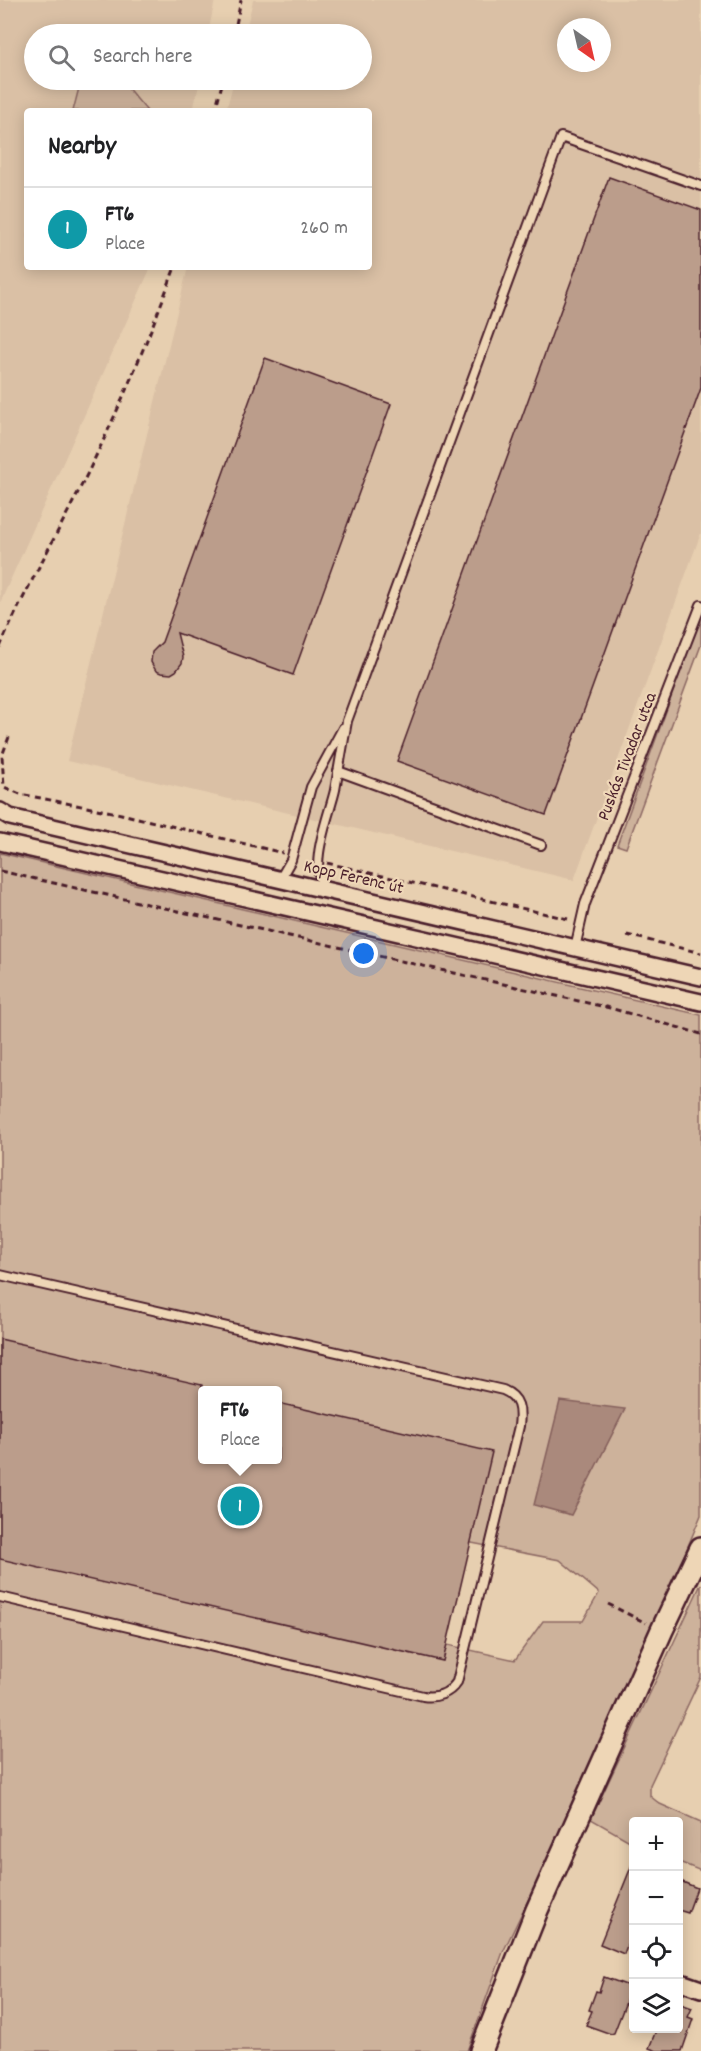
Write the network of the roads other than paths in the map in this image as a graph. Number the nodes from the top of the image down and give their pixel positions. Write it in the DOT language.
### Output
graph roads {
  1 [pos="701,186"];
  2 [pos="701,605"];
  3 [pos="347,721"];
  4 [pos="338,771"];
  5 [pos="0,812"];
  6 [pos="0,842"];
  7 [pos="541,845"];
  8 [pos="280,879"];
  9 [pos="329,891"];
  10 [pos="575,948"];
  11 [pos="701,977"];
  12 [pos="701,1002"];
  13 [pos="0,1275"];
  14 [pos="701,1548"];
  15 [pos="0,1597"];
  16 [pos="683,1983"];
  17 [pos="701,1989"];
  18 [pos="481,2051"];
  1 -- 3 [label="lane"];
  2 -- 10 [label="lane, Puskás Tivadar utca"];
  3 -- 4 [label="lane"];
  3 -- 8 [label="lane"];
  4 -- 7 [label="lane"];
  4 -- 9 [label="lane"];
  5 -- 8 [label="street, Kopp Ferenc út"];
  6 -- 12 [label="street"];
  8 -- 9 [label="street, Kopp Ferenc út"];
  9 -- 10 [label="street, Kopp Ferenc út"];
  10 -- 11 [label="street, Kopp Ferenc út"];
  13 -- 15 [label="lane"];
  14 -- 18 [label="main road"];
  16 -- 17 [label="street"];
}
